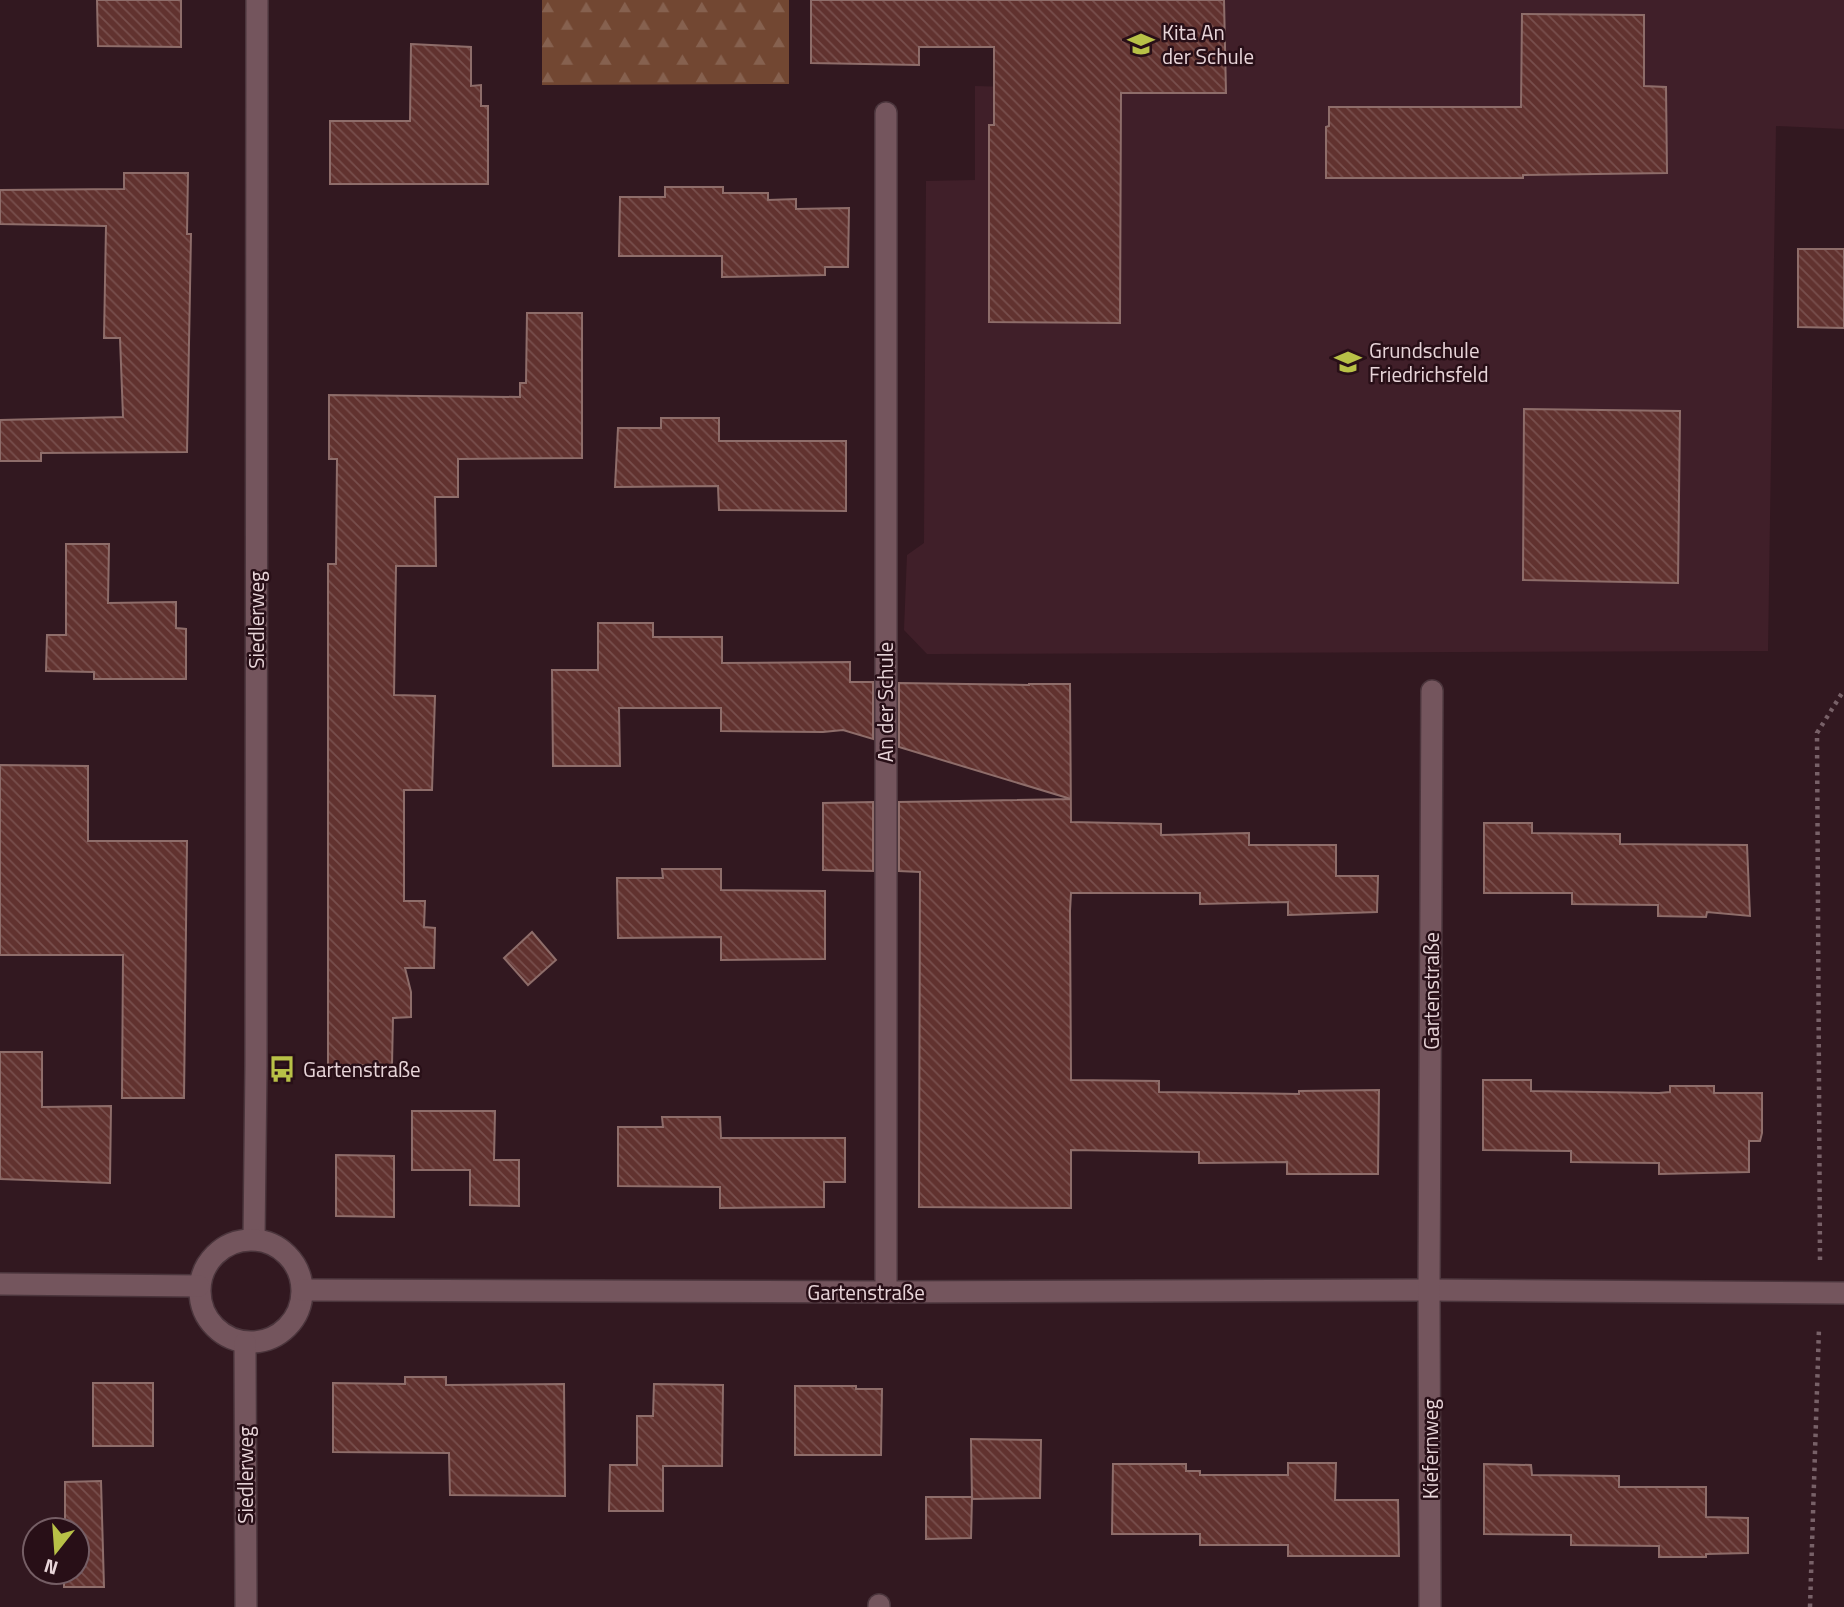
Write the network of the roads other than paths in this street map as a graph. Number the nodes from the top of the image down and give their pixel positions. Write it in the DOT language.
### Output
graph roads {
  1 [pos="257,0"];
  2 [pos="886,113"];
  3 [pos="1432,691"];
  4 [pos="254,1239"];
  5 [pos="0,1284"];
  6 [pos="199,1286"];
  7 [pos="303,1290"];
  8 [pos="1429,1290"];
  9 [pos="886,1292"];
  10 [pos="1844,1293"];
  11 [pos="245,1343"];
  12 [pos="246,1607"];
  13 [pos="1430,1607"];
  1 -- 4 [label="street, Siedlerweg"];
  2 -- 9 [label="street, An der Schule"];
  3 -- 8 [label="street, Gartenstraße"];
  4 -- 6 [label="street"];
  4 -- 7 [label="street"];
  5 -- 6 [label="street"];
  6 -- 11 [label="street"];
  7 -- 9 [label="street, Gartenstraße"];
  7 -- 11 [label="street"];
  8 -- 9 [label="street, Gartenstraße"];
  8 -- 10 [label="street, Gartenstraße"];
  8 -- 13 [label="street, Kiefernweg"];
  11 -- 12 [label="street, Siedlerweg"];
}
